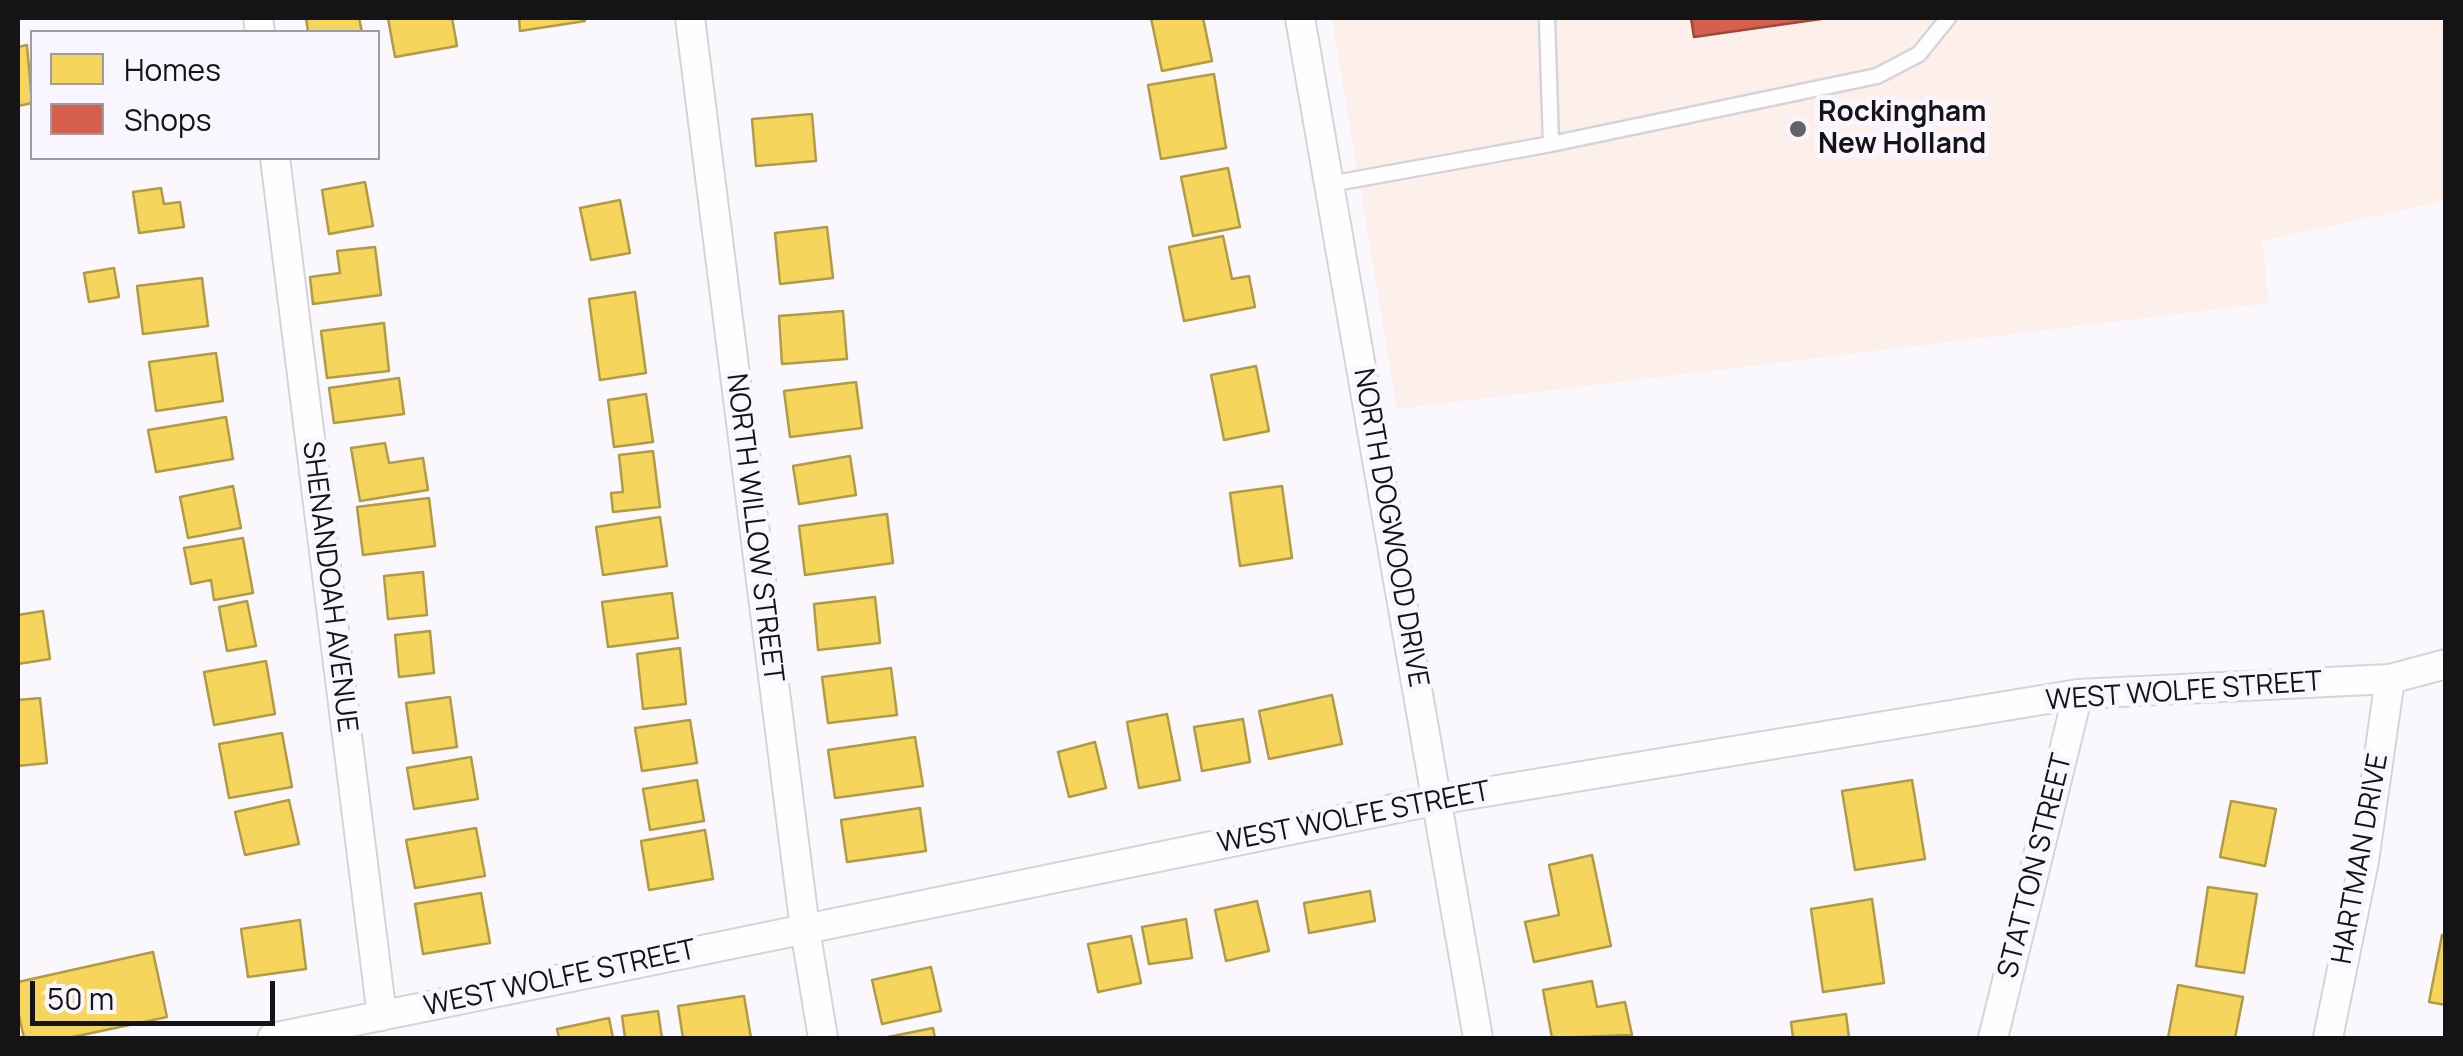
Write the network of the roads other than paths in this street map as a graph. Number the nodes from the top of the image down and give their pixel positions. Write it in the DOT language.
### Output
graph roads {
  1 [pos="690,18"];
  2 [pos="1300,18"];
  3 [pos="1546,18"];
  4 [pos="1948,18"];
  5 [pos="1551,144"];
  6 [pos="275,160"];
  7 [pos="1330,184"];
  8 [pos="2446,664"];
  9 [pos="2390,679"];
  10 [pos="2078,694"];
  11 [pos="1437,800"];
  12 [pos="805,929"];
  13 [pos="382,1016"];
  14 [pos="272,1038"];
  15 [pos="824,1038"];
  16 [pos="1478,1038"];
  17 [pos="1994,1038"];
  18 [pos="2328,1038"];
  1 -- 12 [label="street, NORTH WILLOW STREET"];
  2 -- 7 [label="street, NORTH DOGWOOD DRIVE"];
  3 -- 5 [label="lane"];
  4 -- 5 [label="lane"];
  5 -- 7 [label="lane"];
  6 -- 13 [label="street, SHENANDOAH AVENUE"];
  7 -- 11 [label="street, NORTH DOGWOOD DRIVE"];
  8 -- 9 [label="street, WEST WOLFE STREET"];
  9 -- 10 [label="street, WEST WOLFE STREET"];
  9 -- 18 [label="street, HARTMAN DRIVE"];
  10 -- 11 [label="street, WEST WOLFE STREET"];
  10 -- 17 [label="street, STATTON STREET"];
  11 -- 12 [label="street, WEST WOLFE STREET"];
  11 -- 16 [label="street, NORTH DOGWOOD DRIVE"];
  12 -- 13 [label="street, WEST WOLFE STREET"];
  12 -- 15 [label="street, NORTH WILLOW STREET"];
  13 -- 14 [label="street, WEST WOLFE STREET"];
}
